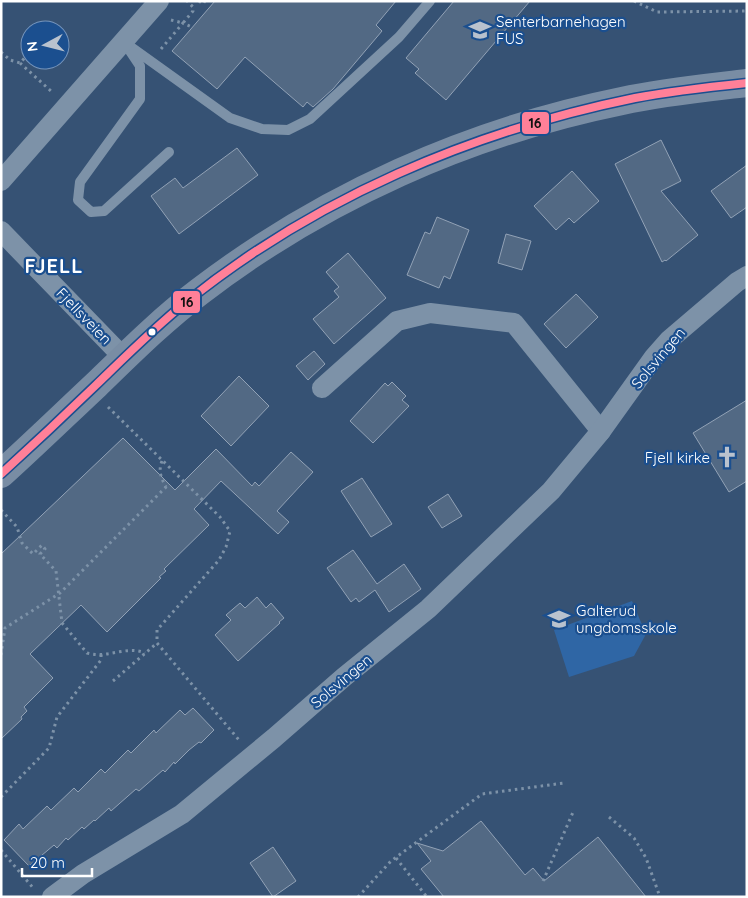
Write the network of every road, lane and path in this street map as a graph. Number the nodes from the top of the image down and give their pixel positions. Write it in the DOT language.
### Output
graph roads {
  1 [pos="159,1"];
  2 [pos="187,1"];
  3 [pos="199,1"];
  4 [pos="205,1"];
  5 [pos="430,1"];
  6 [pos="634,1"];
  7 [pos="747,12"];
  8 [pos="170,20"];
  9 [pos="183,23"];
  10 [pos="192,27"];
  11 [pos="124,42"];
  12 [pos="1,52"];
  13 [pos="151,61"];
  14 [pos="20,63"];
  15 [pos="28,70"];
  16 [pos="747,83"];
  17 [pos="45,85"];
  18 [pos="169,152"];
  19 [pos="1,181"];
  20 [pos="1,231"];
  21 [pos="747,276"];
  22 [pos="124,358"];
  23 [pos="322,388"];
  24 [pos="106,405"];
  25 [pos="601,430"];
  26 [pos="162,461"];
  27 [pos="1,474"];
  28 [pos="1,510"];
  29 [pos="60,593"];
  30 [pos="157,643"];
  31 [pos="145,653"];
  32 [pos="102,654"];
  33 [pos="1,655"];
  34 [pos="113,681"];
  35 [pos="252,756"];
  36 [pos="564,783"];
  37 [pos="1,797"];
  38 [pos="574,810"];
  39 [pos="609,817"];
  40 [pos="1,850"];
  41 [pos="396,858"];
  42 [pos="544,881"];
  43 [pos="45,895"];
  44 [pos="358,897"];
  45 [pos="427,897"];
  46 [pos="660,897"];
  1 -- 11 [label="street"];
  2 -- 9 [label="path"];
  3 -- 4 [label="path"];
  5 -- 13 [label="lane"];
  6 -- 7 [label="path"];
  8 -- 9 [label="path"];
  9 -- 10 [label="path"];
  9 -- 13 [label="path"];
  11 -- 13 [label="lane"];
  11 -- 18 [label="lane"];
  11 -- 19 [label="street"];
  12 -- 14 [label="path"];
  15 -- 17 [label="path"];
  16 -- 22 [label="main road"];
  20 -- 22 [label="street, Fjellsveien"];
  21 -- 25 [label="street, Solsvingen"];
  22 -- 27 [label="main road"];
  23 -- 25 [label="street"];
  24 -- 26 [label="path"];
  25 -- 35 [label="street, Solsvingen"];
  26 -- 29 [label="path"];
  26 -- 30 [label="path"];
  28 -- 29 [label="path"];
  29 -- 32 [label="path"];
  29 -- 33 [label="path"];
  30 -- 31 [label="path"];
  30 -- 35 [label="path"];
  31 -- 32 [label="path"];
  31 -- 34 [label="path"];
  32 -- 37 [label="path"];
  35 -- 43 [label="street, Solsvingen"];
  36 -- 41 [label="path"];
  38 -- 42 [label="path"];
  39 -- 46 [label="path"];
  40 -- 43 [label="path"];
  41 -- 44 [label="path"];
  41 -- 45 [label="path"];
}
